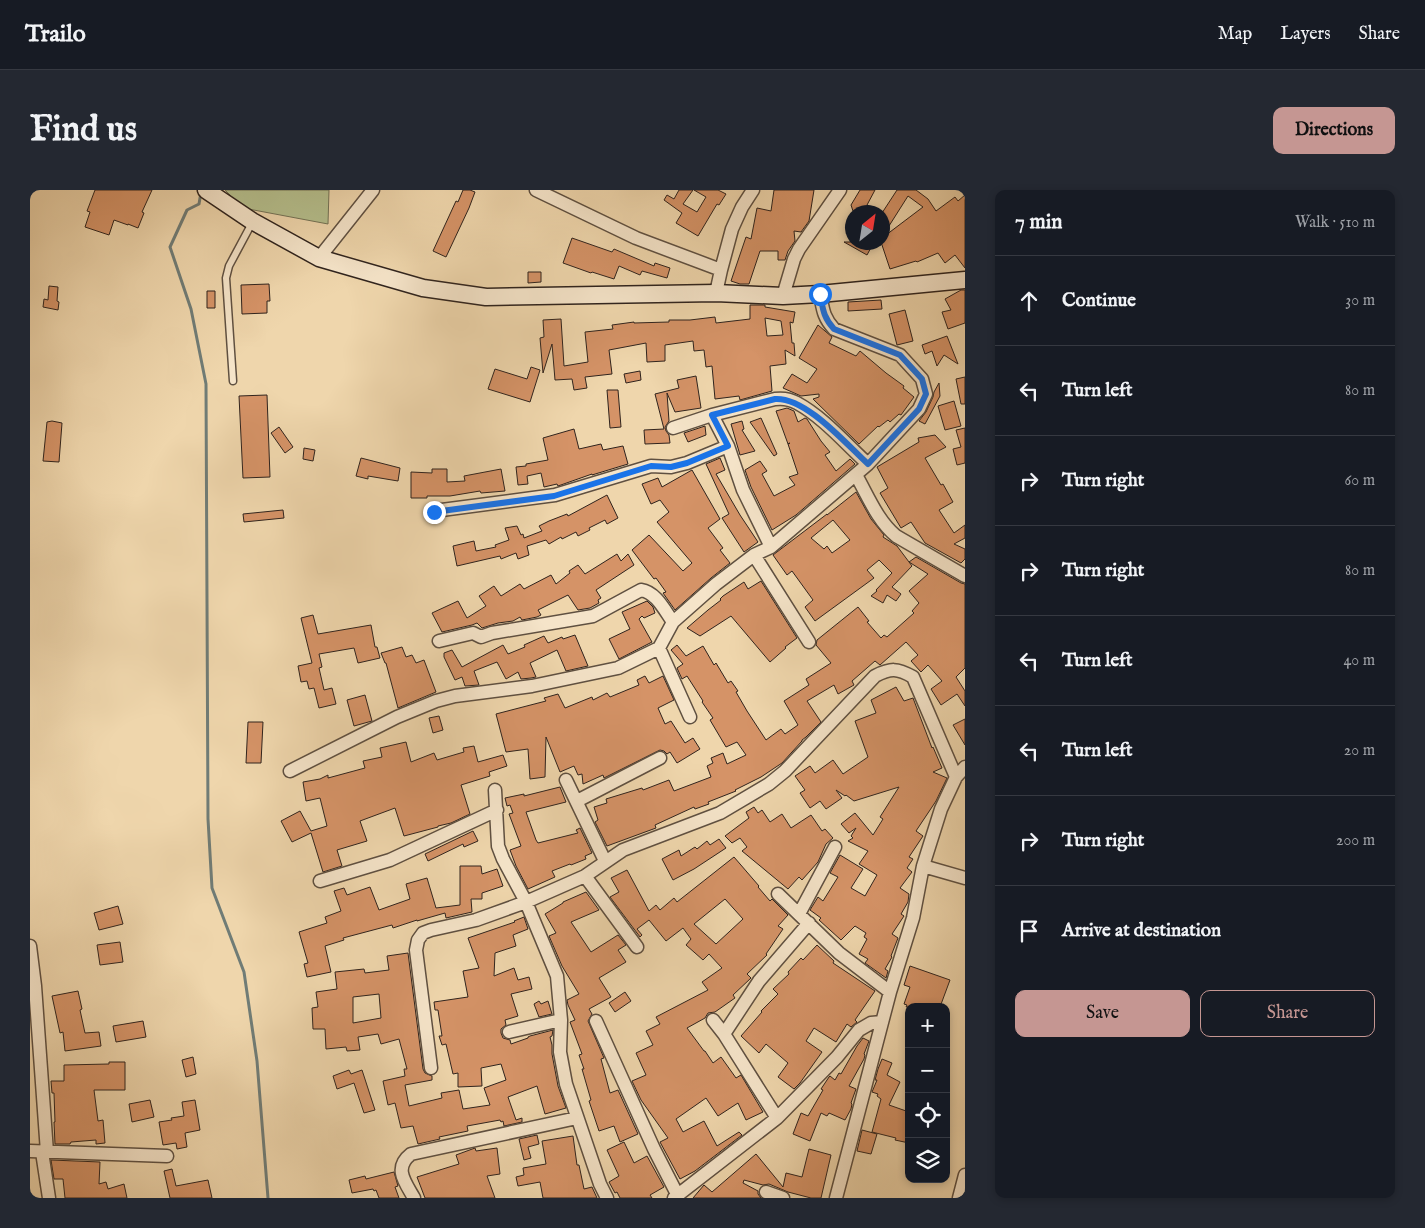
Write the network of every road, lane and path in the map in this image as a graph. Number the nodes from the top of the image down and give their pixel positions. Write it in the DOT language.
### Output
graph roads {
  1 [pos="206,190"];
  2 [pos="373,190"];
  3 [pos="536,190"];
  4 [pos="753,190"];
  5 [pos="840,190"];
  6 [pos="252,222"];
  7 [pos="320,258"];
  8 [pos="721,270"];
  9 [pos="965,280"];
  10 [pos="716,292"];
  11 [pos="820,294"];
  12 [pos="783,296"];
  13 [pos="233,381"];
  14 [pos="712,415"];
  15 [pos="673,428"];
  16 [pos="728,446"];
  17 [pos="868,464"];
  18 [pos="856,475"];
  19 [pos="434,512"];
  20 [pos="771,547"];
  21 [pos="754,555"];
  22 [pos="965,576"];
  23 [pos="673,622"];
  24 [pos="439,640"];
  25 [pos="809,642"];
  26 [pos="659,648"];
  27 [pos="690,717"];
  28 [pos="660,758"];
  29 [pos="965,767"];
  30 [pos="290,772"];
  31 [pos="956,777"];
  32 [pos="566,780"];
  33 [pos="495,790"];
  34 [pos="577,801"];
  35 [pos="497,810"];
  36 [pos="835,847"];
  37 [pos="605,861"];
  38 [pos="923,866"];
  39 [pos="585,876"];
  40 [pos="965,878"];
  41 [pos="320,881"];
  42 [pos="778,894"];
  43 [pos="526,902"];
  44 [pos="804,918"];
  45 [pos="30,946"];
  46 [pos="637,947"];
  47 [pos="32,987"];
  48 [pos="890,992"];
  49 [pos="561,1020"];
  50 [pos="596,1020"];
  51 [pos="713,1020"];
  52 [pos="882,1022"];
  53 [pos="509,1032"];
  54 [pos="724,1034"];
  55 [pos="432,1068"];
  56 [pos="577,1118"];
  57 [pos="777,1118"];
  58 [pos="40,1152"];
  59 [pos="167,1156"];
  60 [pos="965,1175"];
  61 [pos="766,1192"];
  62 [pos="676,1197"];
  63 [pos="49,1198"];
  64 [pos="414,1198"];
  65 [pos="607,1198"];
  66 [pos="783,1198"];
  67 [pos="836,1198"];
  68 [pos="959,1198"];
  1 -- 6 [label="main road"];
  2 -- 7 [label="street"];
  3 -- 8 [label="street"];
  4 -- 8 [label="street"];
  5 -- 12 [label="street"];
  6 -- 7 [label="main road"];
  6 -- 13 [label="lane"];
  7 -- 10 [label="main road"];
  8 -- 10 [label="street"];
  9 -- 11 [label="main road"];
  10 -- 12 [label="main road"];
  11 -- 12 [label="main road"];
  11 -- 17 [label="street"];
  14 -- 15 [label="street"];
  14 -- 16 [label="street"];
  14 -- 17 [label="street"];
  16 -- 19 [label="street"];
  16 -- 20 [label="street"];
  17 -- 18 [label="street"];
  18 -- 20 [label="street"];
  18 -- 22 [label="street"];
  20 -- 21 [label="street"];
  21 -- 23 [label="street"];
  21 -- 25 [label="street"];
  23 -- 24 [label="street"];
  23 -- 26 [label="street"];
  26 -- 27 [label="street"];
  26 -- 30 [label="street"];
  28 -- 34 [label="street"];
  29 -- 31 [label="street"];
  31 -- 37 [label="street"];
  31 -- 38 [label="street"];
  32 -- 34 [label="street"];
  33 -- 35 [label="street"];
  34 -- 37 [label="street"];
  35 -- 41 [label="street"];
  35 -- 43 [label="street"];
  36 -- 44 [label="street"];
  37 -- 39 [label="street"];
  38 -- 40 [label="street"];
  38 -- 48 [label="street"];
  39 -- 43 [label="street"];
  39 -- 46 [label="street"];
  42 -- 44 [label="street"];
  43 -- 49 [label="street"];
  43 -- 55 [label="street"];
  44 -- 48 [label="street"];
  44 -- 54 [label="street"];
  45 -- 47 [label="street"];
  47 -- 58 [label="street"];
  48 -- 52 [label="street"];
  49 -- 53 [label="street"];
  49 -- 56 [label="street"];
  50 -- 62 [label="street"];
  51 -- 54 [label="street"];
  52 -- 57 [label="street"];
  52 -- 67 [label="street"];
  54 -- 57 [label="street"];
  56 -- 64 [label="street"];
  56 -- 65 [label="street"];
  57 -- 62 [label="street"];
  58 -- 59 [label="street"];
  58 -- 63 [label="street"];
  60 -- 68 [label="street"];
  61 -- 66 [label="street"];
}
